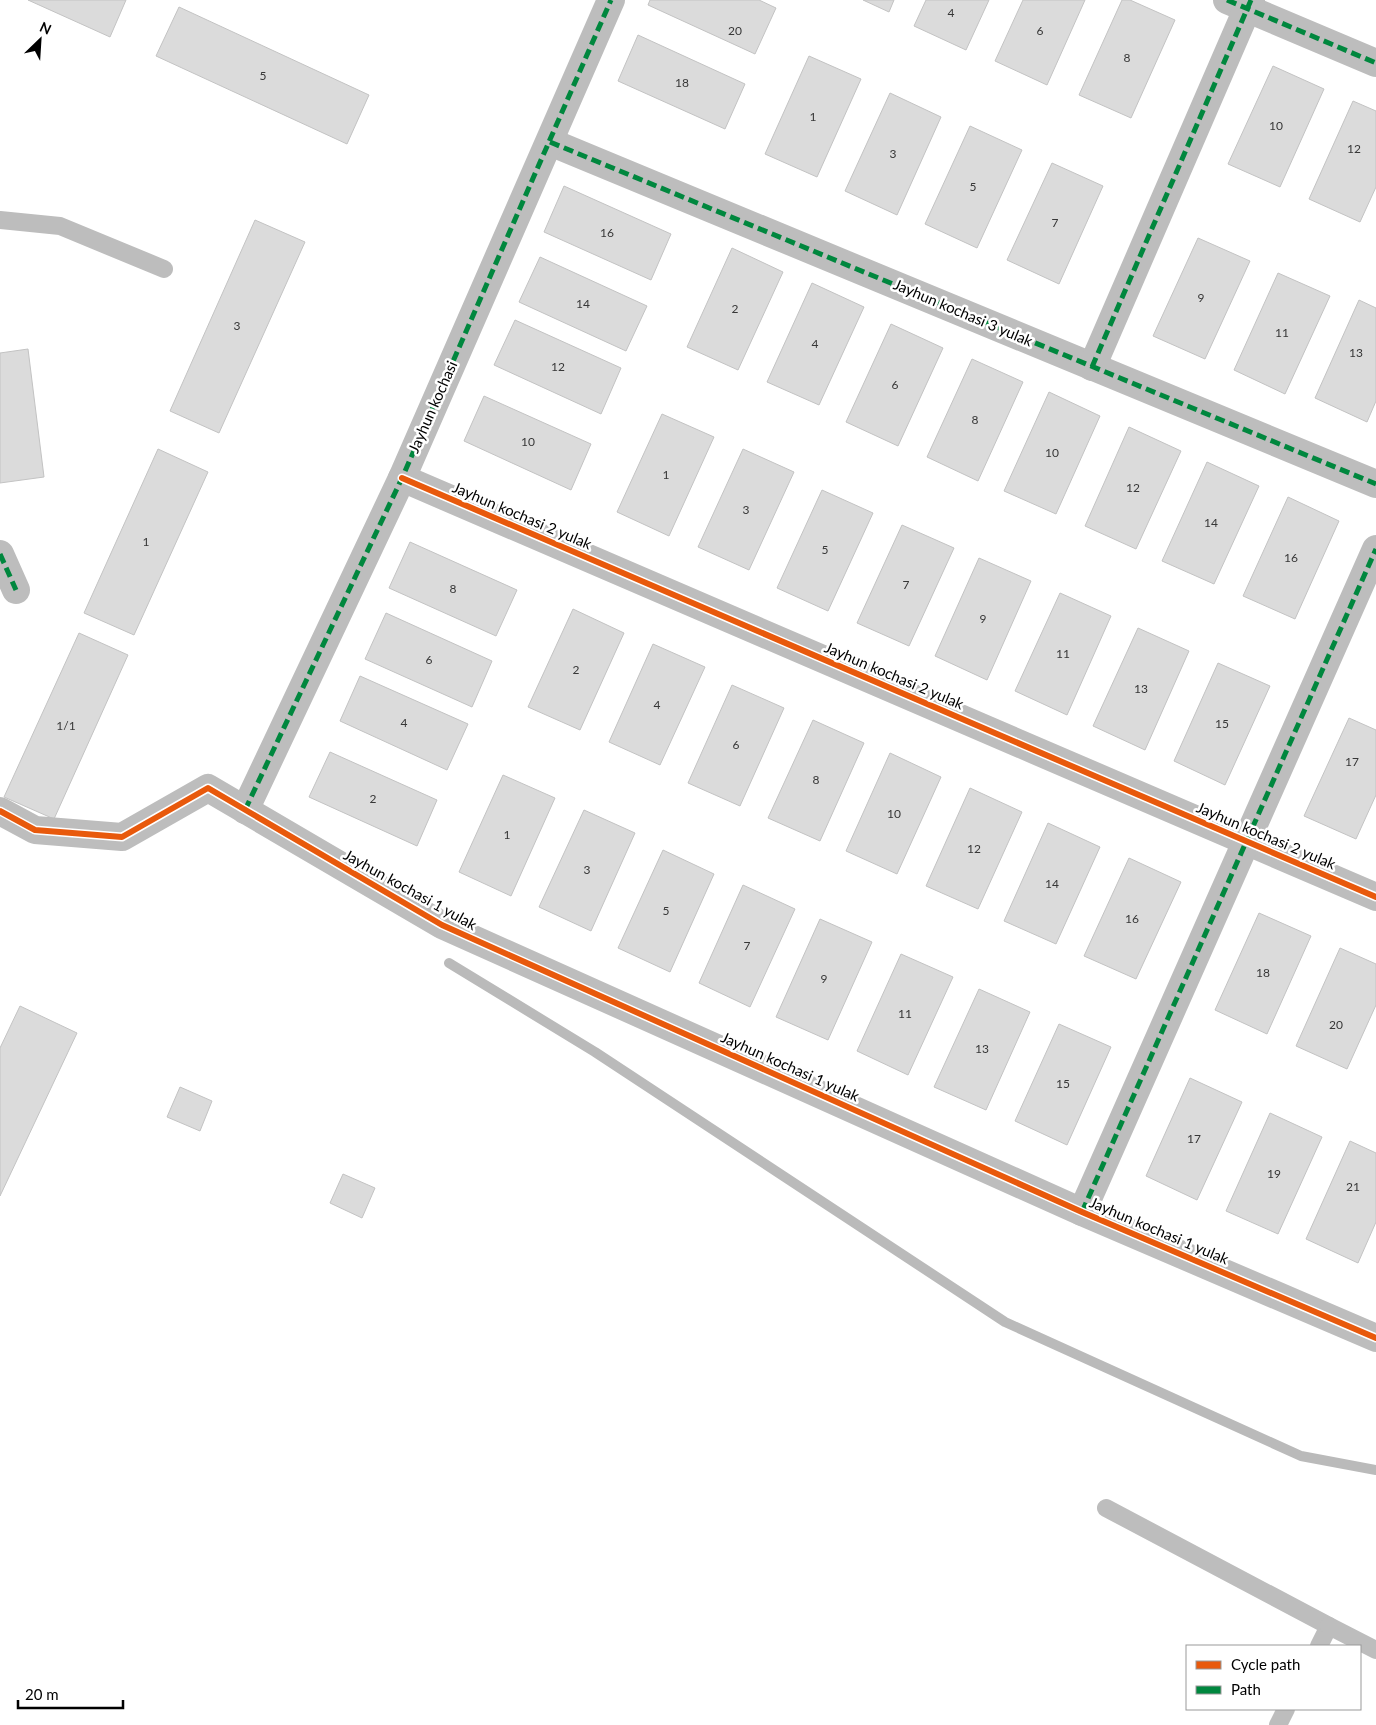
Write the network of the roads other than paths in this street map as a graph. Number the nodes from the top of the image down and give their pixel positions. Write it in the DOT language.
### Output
graph roads {
  1 [pos="612,0"];
  2 [pos="1242,3"];
  3 [pos="1376,63"];
  4 [pos="550,142"];
  5 [pos="0,220"];
  6 [pos="164,269"];
  7 [pos="1092,367"];
  8 [pos="402,478"];
  9 [pos="1376,484"];
  10 [pos="1376,549"];
  11 [pos="0,554"];
  12 [pos="16,590"];
  13 [pos="245,810"];
  14 [pos="0,811"];
  15 [pos="1246,841"];
  16 [pos="1376,897"];
  17 [pos="1082,1212"];
  18 [pos="1376,1338"];
  19 [pos="1106,1508"];
  20 [pos="1329,1626"];
  21 [pos="1319,1645"];
  22 [pos="1376,1650"];
  23 [pos="1286,1710"];
  24 [pos="1278,1725"];
  1 -- 4 [label="street, Jayhun kochasi"];
  2 -- 3 [label="street"];
  2 -- 7 [label="street"];
  4 -- 7 [label="street, Jayhun kochasi 3 yulak"];
  4 -- 8 [label="street, Jayhun kochasi"];
  5 -- 6 [label="lane"];
  7 -- 9 [label="street, Jayhun kochasi 3 yulak"];
  8 -- 13 [label="street, Jayhun kochasi"];
  8 -- 15 [label="street, Jayhun kochasi 2 yulak"];
  10 -- 15 [label="street"];
  11 -- 12 [label="street"];
  13 -- 14 [label="street, Jayhun kochasi 1 yulak"];
  13 -- 17 [label="street, Jayhun kochasi 1 yulak"];
  15 -- 16 [label="street, Jayhun kochasi 2 yulak"];
  15 -- 17 [label="street"];
  17 -- 18 [label="street, Jayhun kochasi 1 yulak"];
  19 -- 20 [label="lane"];
  20 -- 21 [label="lane"];
  20 -- 22 [label="lane"];
  23 -- 24 [label="lane"];
}
